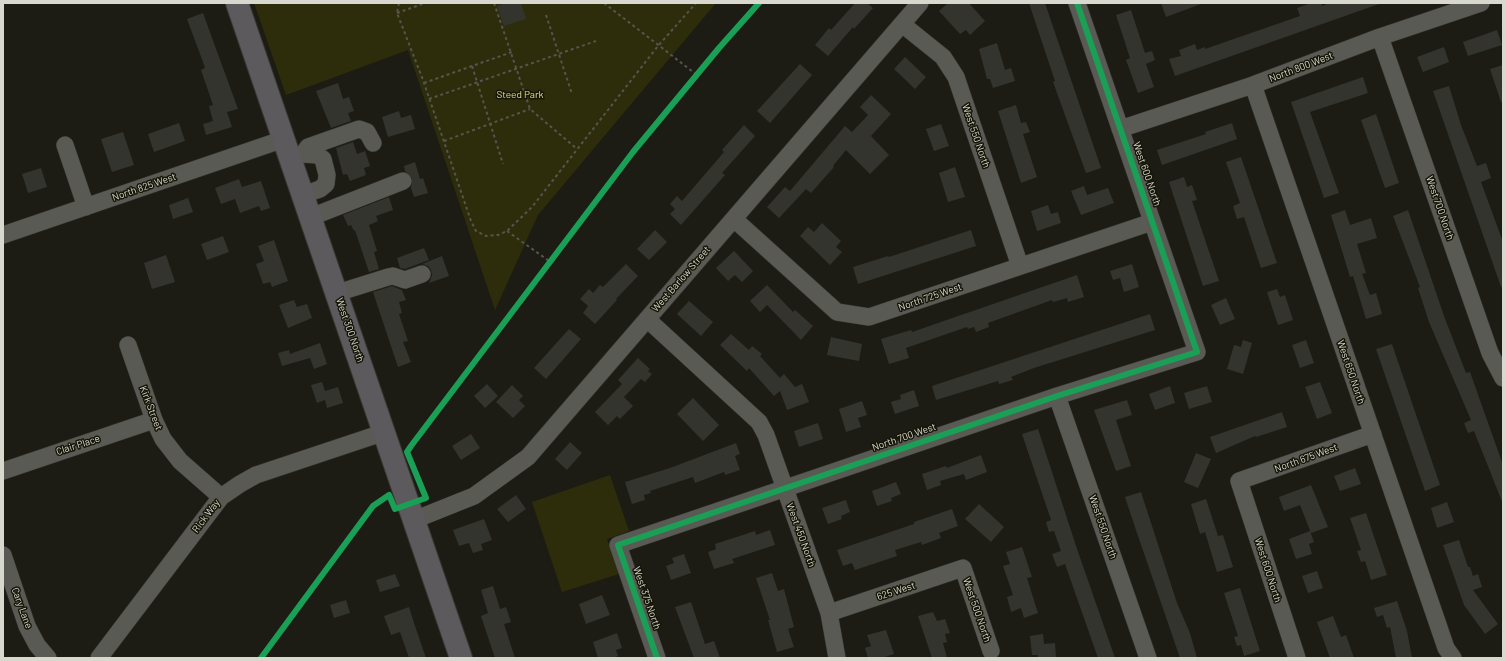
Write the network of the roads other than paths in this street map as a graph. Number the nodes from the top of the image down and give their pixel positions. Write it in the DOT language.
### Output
graph roads {
  1 [pos="237,3"];
  2 [pos="920,3"];
  3 [pos="1077,3"];
  4 [pos="1481,3"];
  5 [pos="902,24"];
  6 [pos="1380,37"];
  7 [pos="1253,85"];
  8 [pos="1120,129"];
  9 [pos="372,143"];
  10 [pos="65,145"];
  11 [pos="293,150"];
  12 [pos="403,181"];
  13 [pos="304,195"];
  14 [pos="86,207"];
  15 [pos="311,217"];
  16 [pos="734,219"];
  17 [pos="1152,222"];
  18 [pos="3,235"];
  19 [pos="1020,266"];
  20 [pos="422,274"];
  21 [pos="337,293"];
  22 [pos="647,319"];
  23 [pos="128,345"];
  24 [pos="1197,352"];
  25 [pos="1503,378"];
  26 [pos="1058,396"];
  27 [pos="154,420"];
  28 [pos="385,432"];
  29 [pos="1373,434"];
  30 [pos="3,471"];
  31 [pos="1239,481"];
  32 [pos="784,488"];
  33 [pos="221,497"];
  34 [pos="414,520"];
  35 [pos="618,545"];
  36 [pos="3,555"];
  37 [pos="963,568"];
  38 [pos="828,613"];
  39 [pos="992,651"];
  40 [pos="48,658"];
  41 [pos="99,658"];
  42 [pos="462,658"];
  43 [pos="657,658"];
  44 [pos="837,658"];
  45 [pos="1148,658"];
  46 [pos="1297,658"];
  47 [pos="1453,658"];
  1 -- 11 [label="main road, West 300 North"];
  2 -- 5 [label="street, West Barlow Street"];
  3 -- 8 [label="street, West 600 North"];
  4 -- 6 [label="street, North 800 West"];
  5 -- 16 [label="street, West Barlow Street"];
  5 -- 19 [label="street, West 550 North"];
  6 -- 7 [label="street, North 800 West"];
  6 -- 25 [label="street, West 700 North"];
  7 -- 8 [label="street, North 800 West"];
  7 -- 29 [label="street, West 650 North"];
  8 -- 17 [label="street, West 600 North"];
  9 -- 11 [label="street, North 825 West"];
  10 -- 14 [label="street"];
  11 -- 13 [label="main road, West 300 North"];
  11 -- 13 [label="street"];
  11 -- 14 [label="street, North 825 West"];
  12 -- 15 [label="street"];
  13 -- 15 [label="main road, West 300 North"];
  14 -- 18 [label="street, North 825 West"];
  15 -- 21 [label="main road, West 300 North"];
  16 -- 19 [label="street, North 725 West"];
  16 -- 22 [label="street, West Barlow Street"];
  17 -- 19 [label="street, North 725 West"];
  17 -- 24 [label="street, West 600 North"];
  20 -- 21 [label="street"];
  21 -- 28 [label="main road, West 300 North"];
  22 -- 32 [label="street, West 450 North"];
  22 -- 34 [label="street, West Barlow Street"];
  23 -- 27 [label="street, Kirk Street"];
  24 -- 26 [label="street, North 700 West"];
  26 -- 32 [label="street, North 700 West"];
  26 -- 45 [label="street, West 550 North"];
  27 -- 30 [label="street, Clair Place"];
  27 -- 33 [label="street, Kirk Street"];
  28 -- 33 [label="street, Rick Way"];
  28 -- 34 [label="main road, West 300 North"];
  29 -- 31 [label="street, North 675 West"];
  29 -- 47 [label="street, West 650 North"];
  31 -- 46 [label="street, West 600 North"];
  32 -- 35 [label="street, North 700 West"];
  32 -- 38 [label="street, West 450 North"];
  33 -- 41 [label="street, Rick Way"];
  34 -- 42 [label="main road, West 300 North"];
  35 -- 43 [label="street, West 375 North"];
  36 -- 40 [label="street, Cary Lane"];
  37 -- 38 [label="street, 625 West"];
  37 -- 39 [label="street, West 500 North"];
  38 -- 44 [label="street, West 450 North"];
}
